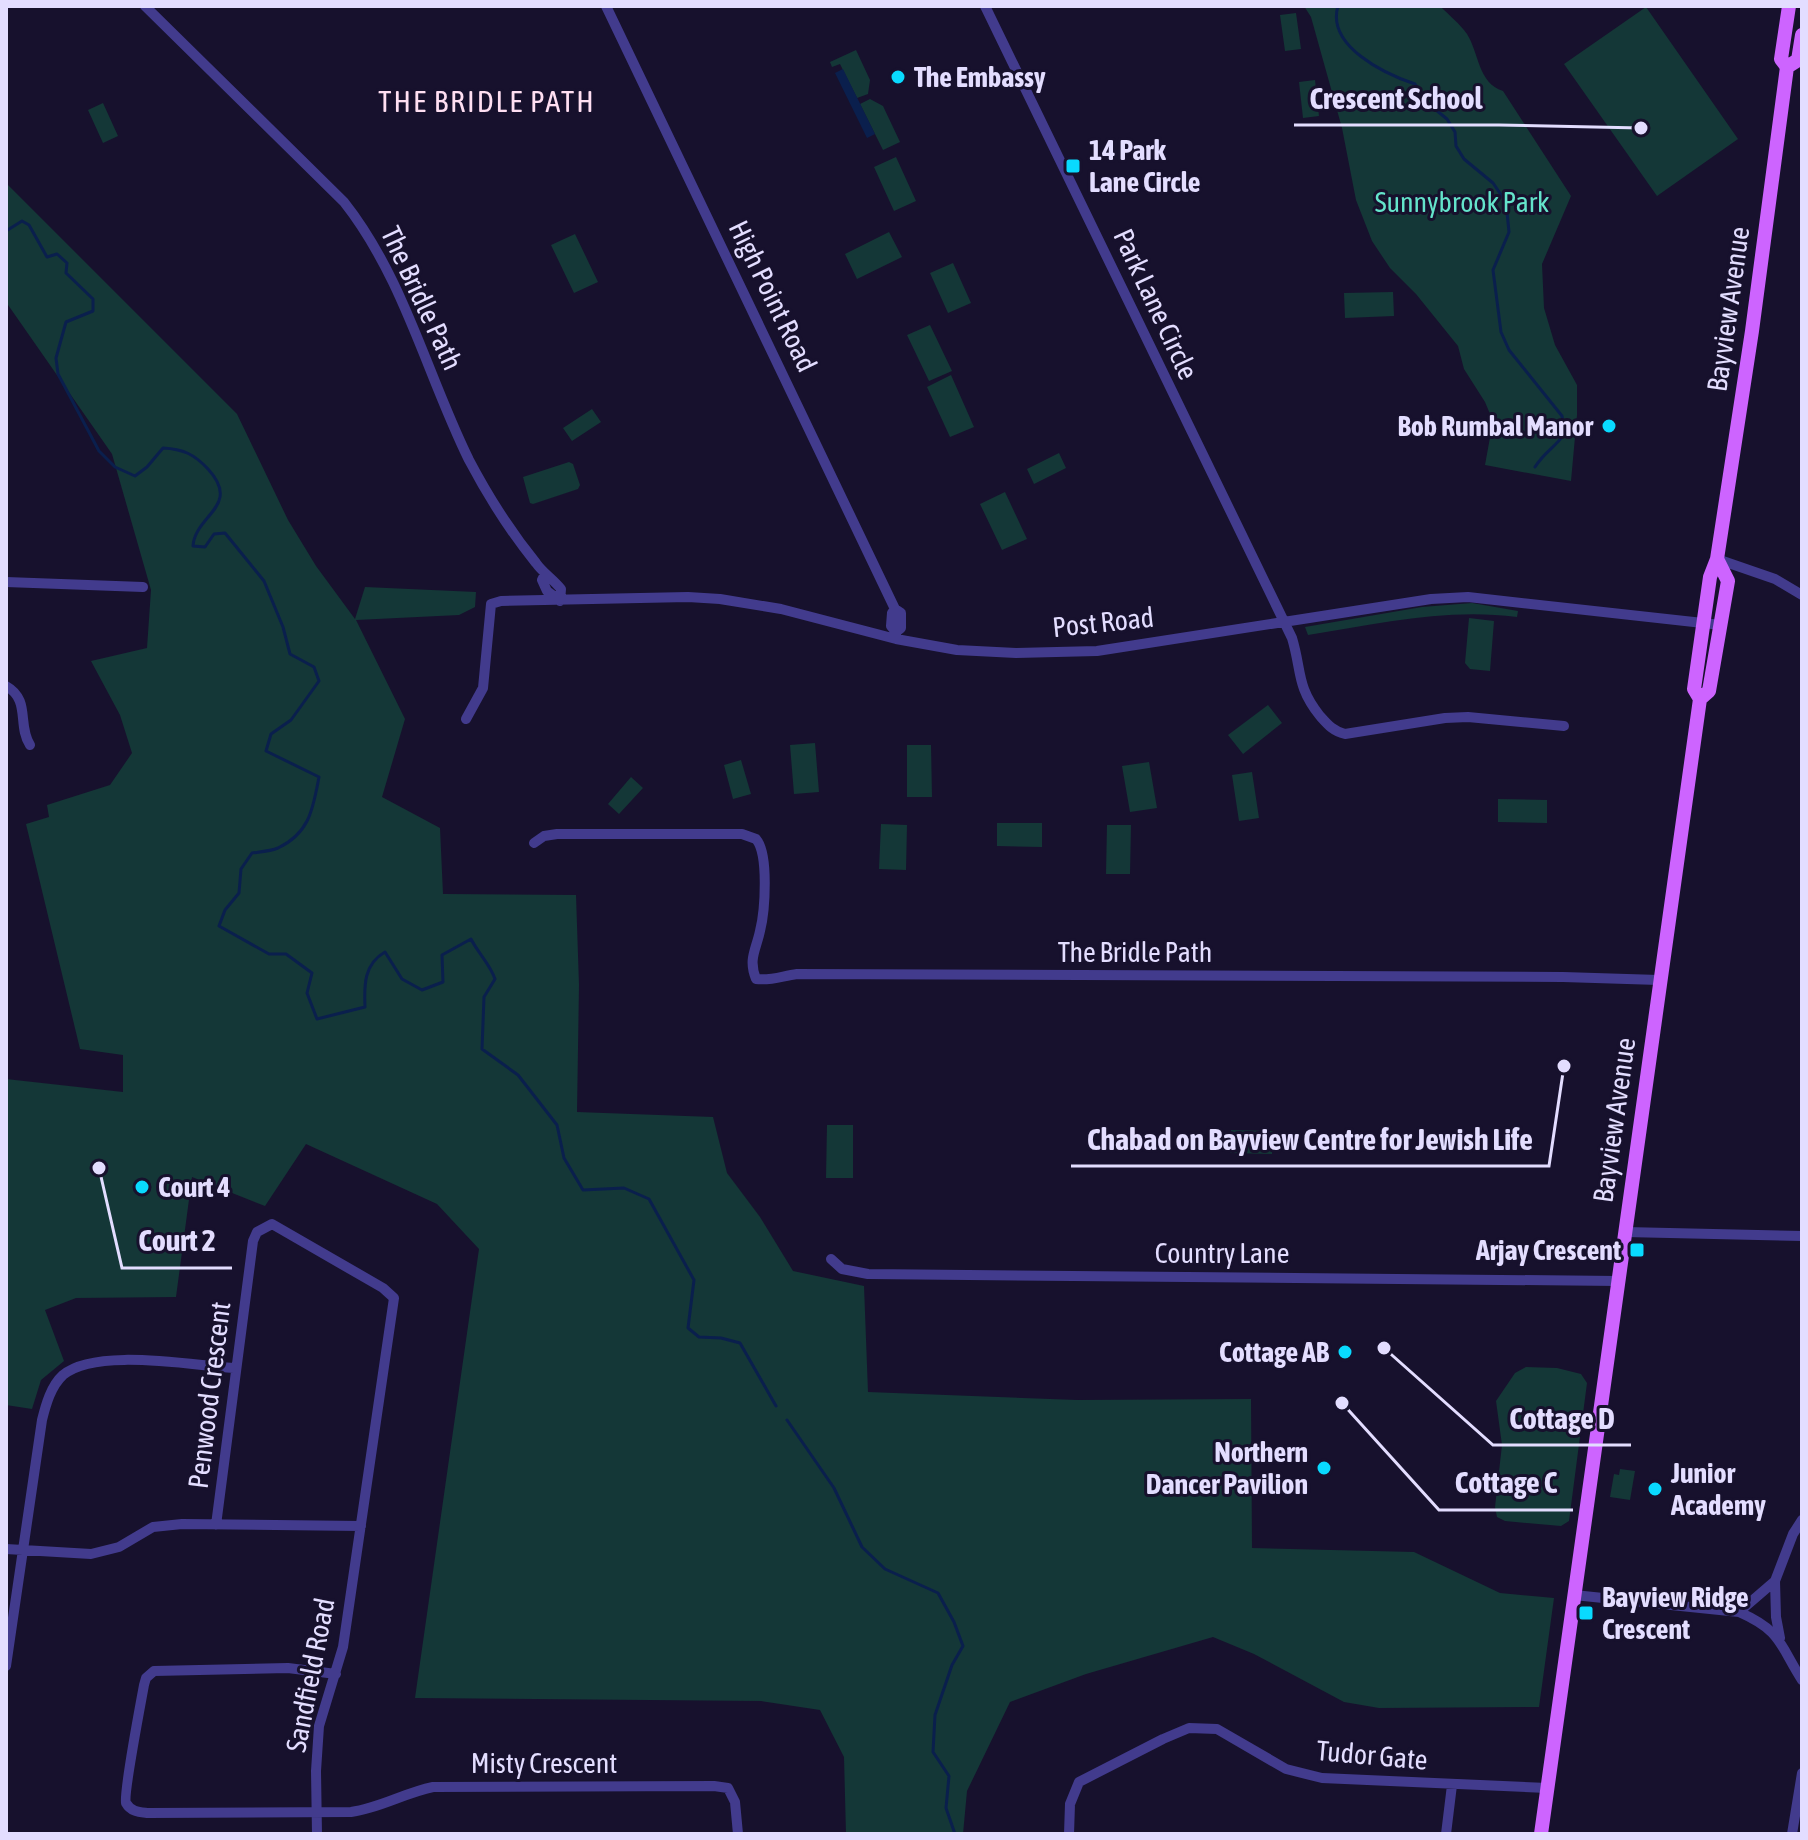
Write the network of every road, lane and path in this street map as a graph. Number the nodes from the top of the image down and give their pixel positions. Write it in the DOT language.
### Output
graph roads {
  1 [pos="145,6"];
  2 [pos="606,6"];
  3 [pos="985,6"];
  4 [pos="1789,6"];
  5 [pos="1802,35"];
  6 [pos="1787,67"];
  7 [pos="1717,559"];
  8 [pos="6,582"];
  9 [pos="143,587"];
  10 [pos="1802,595"];
  11 [pos="560,601"];
  12 [pos="1283,622"];
  13 [pos="1704,623"];
  14 [pos="1721,625"];
  15 [pos="896,635"];
  16 [pos="6,686"];
  17 [pos="1700,699"];
  18 [pos="466,719"];
  19 [pos="1564,726"];
  20 [pos="30,745"];
  21 [pos="534,843"];
  22 [pos="1659,980"];
  23 [pos="1625,1232"];
  24 [pos="1802,1236"];
  25 [pos="831,1259"];
  26 [pos="1618,1281"];
  27 [pos="236,1368"];
  28 [pos="1802,1520"];
  29 [pos="216,1525"];
  30 [pos="361,1526"];
  31 [pos="6,1549"];
  32 [pos="24,1550"];
  33 [pos="1775,1581"];
  34 [pos="1574,1595"];
  35 [pos="1739,1612"];
  36 [pos="1780,1639"];
  37 [pos="6,1666"];
  38 [pos="336,1674"];
  39 [pos="1802,1680"];
  40 [pos="1802,1773"];
  41 [pos="1452,1785"];
  42 [pos="1547,1788"];
  43 [pos="316,1811"];
  44 [pos="317,1834"];
  45 [pos="738,1834"];
  46 [pos="1069,1834"];
  47 [pos="1446,1834"];
  48 [pos="1541,1834"];
  49 [pos="1792,1834"];
  1 -- 11 [label="street, The Bridle Path"];
  2 -- 15 [label="street, High Point Road"];
  3 -- 12 [label="street, Park Lane Circle"];
  4 -- 6 [label="main road, Bayview Avenue"];
  5 -- 6 [label="main road, Bayview Avenue"];
  6 -- 7 [label="main road, Bayview Avenue"];
  7 -- 10 [label="street"];
  7 -- 13 [label="main road, Bayview Avenue"];
  7 -- 14 [label="main road, Bayview Avenue"];
  8 -- 9 [label="street"];
  11 -- 15 [label="street, Post Road"];
  11 -- 18 [label="street, Post Road"];
  12 -- 13 [label="street, Post Road"];
  12 -- 15 [label="street, Post Road"];
  12 -- 19 [label="street, Park Lane Circle"];
  13 -- 14 [label="street, Post Road"];
  13 -- 17 [label="main road, Bayview Avenue"];
  14 -- 17 [label="main road, Bayview Avenue"];
  16 -- 20 [label="street"];
  17 -- 22 [label="main road, Bayview Avenue"];
  21 -- 22 [label="street, The Bridle Path"];
  22 -- 23 [label="main road, Bayview Avenue"];
  23 -- 24 [label="street"];
  23 -- 26 [label="main road, Bayview Avenue"];
  25 -- 26 [label="street, Country Lane"];
  26 -- 34 [label="main road, Bayview Avenue"];
  27 -- 29 [label="street, Penwood Crescent"];
  27 -- 30 [label="street, Penwood Crescent"];
  27 -- 32 [label="street"];
  28 -- 33 [label="street"];
  29 -- 30 [label="street"];
  29 -- 32 [label="street"];
  30 -- 38 [label="street, Sandfield Road"];
  31 -- 32 [label="street"];
  32 -- 37 [label="street"];
  33 -- 35 [label="street"];
  33 -- 36 [label="street"];
  34 -- 35 [label="street"];
  34 -- 42 [label="main road, Bayview Avenue"];
  35 -- 36 [label="street"];
  36 -- 39 [label="street"];
  38 -- 43 [label="street, Sandfield Road"];
  38 -- 43 [label="street"];
  40 -- 49 [label="street"];
  41 -- 42 [label="street, Tudor Gate"];
  41 -- 46 [label="street, Tudor Gate"];
  41 -- 47 [label="street"];
  42 -- 48 [label="main road, Bayview Avenue"];
  43 -- 44 [label="street, Sandfield Road"];
  43 -- 45 [label="street, Misty Crescent"];
}
